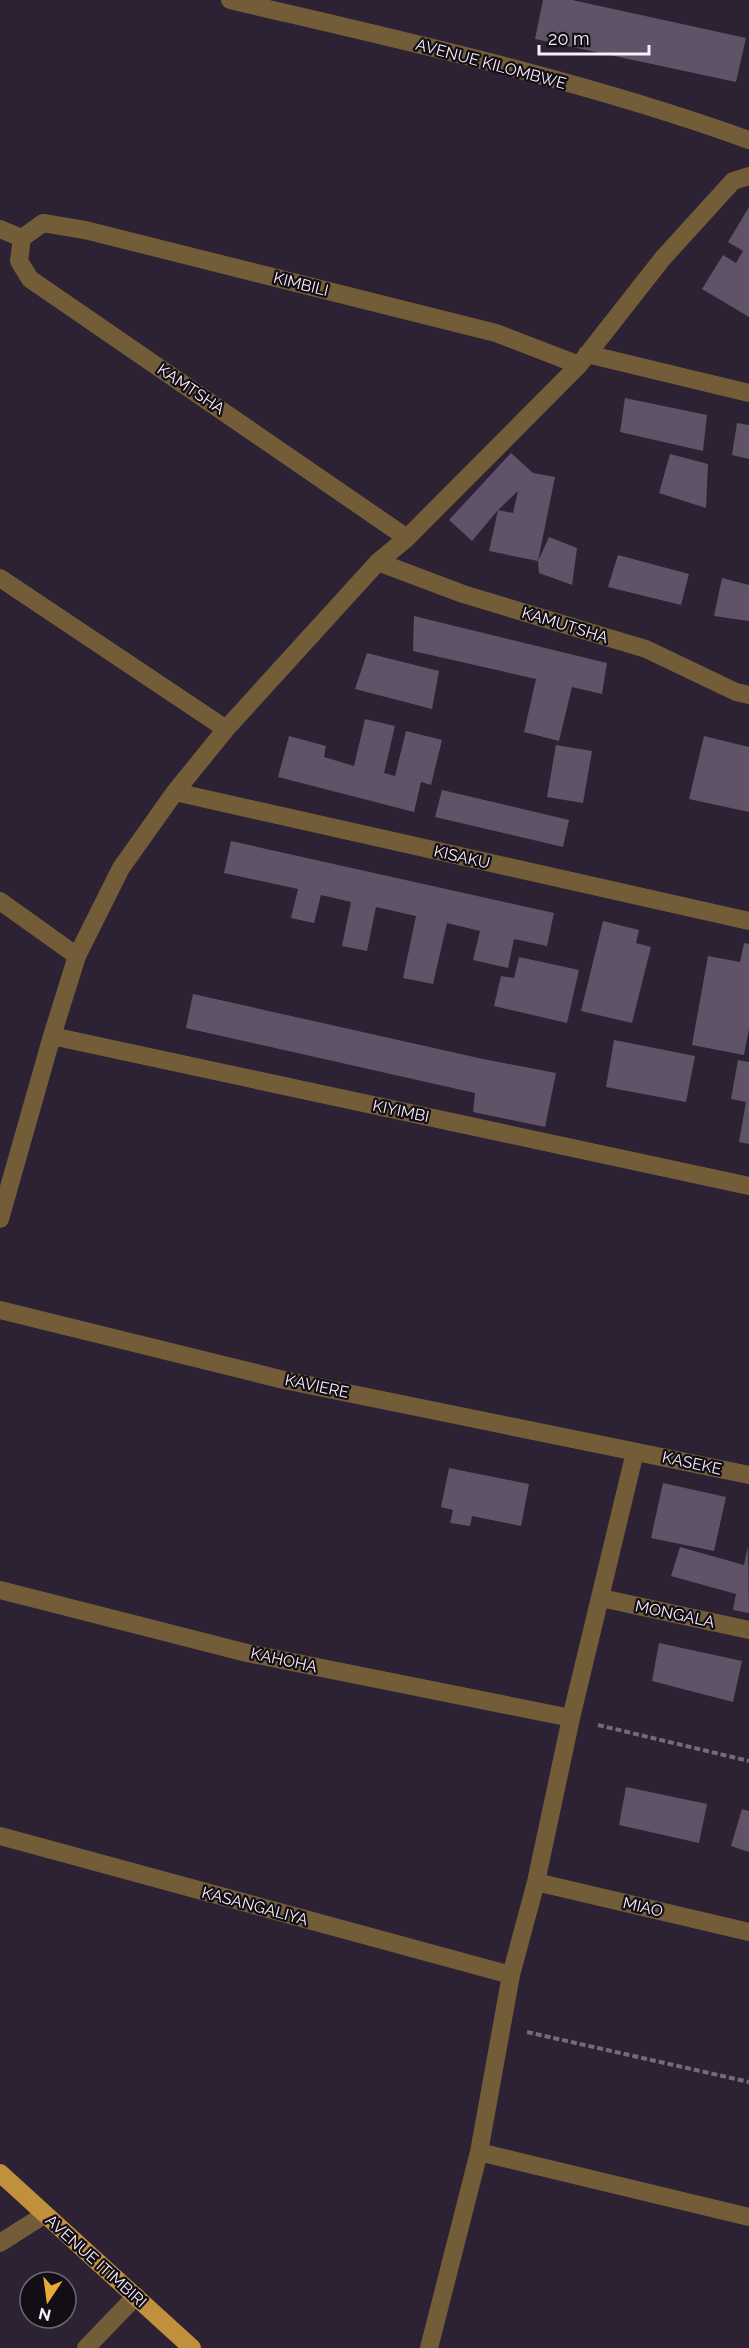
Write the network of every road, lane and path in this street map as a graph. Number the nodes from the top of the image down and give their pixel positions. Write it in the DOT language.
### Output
graph roads {
  1 [pos="230,0"];
  2 [pos="749,140"];
  3 [pos="749,176"];
  4 [pos="0,229"];
  5 [pos="22,238"];
  6 [pos="583,360"];
  7 [pos="749,393"];
  8 [pos="407,538"];
  9 [pos="378,562"];
  10 [pos="0,578"];
  11 [pos="749,695"];
  12 [pos="226,729"];
  13 [pos="175,792"];
  14 [pos="0,902"];
  15 [pos="749,921"];
  16 [pos="77,956"];
  17 [pos="52,1036"];
  18 [pos="749,1186"];
  19 [pos="0,1219"];
  20 [pos="0,1310"];
  21 [pos="636,1452"];
  22 [pos="749,1475"];
  23 [pos="0,1590"];
  24 [pos="601,1598"];
  25 [pos="749,1630"];
  26 [pos="571,1718"];
  27 [pos="749,1761"];
  28 [pos="0,1836"];
  29 [pos="536,1882"];
  30 [pos="749,1932"];
  31 [pos="511,1975"];
  32 [pos="502,2026"];
  33 [pos="749,2082"];
  34 [pos="479,2152"];
  35 [pos="0,2174"];
  36 [pos="44,2215"];
  37 [pos="749,2217"];
  38 [pos="0,2243"];
  39 [pos="136,2296"];
  40 [pos="86,2348"];
  41 [pos="192,2348"];
  42 [pos="429,2348"];
  1 -- 2 [label="street, AVENUE KILOMBWE"];
  3 -- 6 [label="street"];
  4 -- 5 [label="street"];
  5 -- 6 [label="street, KIMBILI"];
  5 -- 8 [label="street, KAMTSHA"];
  6 -- 7 [label="street, KIMBILI"];
  6 -- 8 [label="street"];
  8 -- 9 [label="street"];
  9 -- 11 [label="street, KAMUTSHA"];
  9 -- 12 [label="street"];
  10 -- 12 [label="street"];
  12 -- 13 [label="street"];
  13 -- 15 [label="street, KISAKU"];
  13 -- 16 [label="street"];
  14 -- 16 [label="street"];
  16 -- 17 [label="street"];
  17 -- 18 [label="street, KIYIMBI"];
  17 -- 19 [label="street"];
  20 -- 21 [label="street, KAVIERE"];
  21 -- 22 [label="street, KASEKE"];
  21 -- 24 [label="street"];
  23 -- 26 [label="street, KAHOHA"];
  24 -- 25 [label="street, MONGALA"];
  24 -- 26 [label="street"];
  26 -- 27 [label="path"];
  26 -- 29 [label="street"];
  28 -- 31 [label="street, KASANGALIYA"];
  29 -- 30 [label="street, MIAO"];
  29 -- 31 [label="street"];
  31 -- 32 [label="street"];
  32 -- 33 [label="path"];
  32 -- 34 [label="street"];
  34 -- 37 [label="street"];
  34 -- 42 [label="street"];
  35 -- 36 [label="main road, AVENUE ITIMBIRI"];
  36 -- 38 [label="street"];
  36 -- 39 [label="main road, AVENUE ITIMBIRI"];
  39 -- 40 [label="street"];
  39 -- 41 [label="main road, AVENUE ITIMBIRI"];
}
